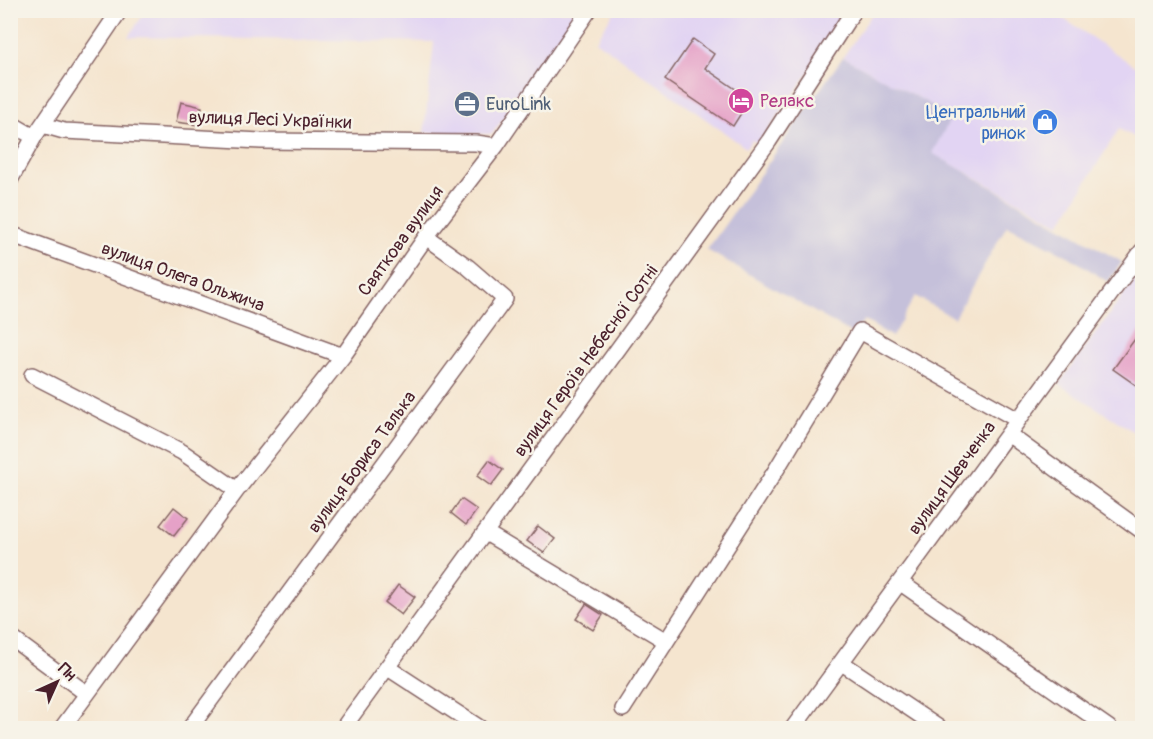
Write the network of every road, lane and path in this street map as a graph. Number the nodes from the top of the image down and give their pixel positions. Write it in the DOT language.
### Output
graph roads {
  1 [pos="120,10"];
  2 [pos="589,10"];
  3 [pos="854,10"];
  4 [pos="10,123"];
  5 [pos="38,131"];
  6 [pos="496,146"];
  7 [pos="10,180"];
  8 [pos="10,234"];
  9 [pos="426,237"];
  10 [pos="1143,251"];
  11 [pos="343,356"];
  12 [pos="32,375"];
  13 [pos="1018,420"];
  14 [pos="1008,434"];
  15 [pos="237,490"];
  16 [pos="1143,531"];
  17 [pos="486,533"];
  18 [pos="901,583"];
  19 [pos="10,637"];
  20 [pos="666,641"];
  21 [pos="842,663"];
  22 [pos="388,668"];
  23 [pos="87,694"];
  24 [pos="623,709"];
  25 [pos="934,727"];
  26 [pos="62,729"];
  27 [pos="190,729"];
  28 [pos="343,729"];
  29 [pos="480,729"];
  30 [pos="793,729"];
  31 [pos="1109,729"];
  1 -- 5 [label="street"];
  2 -- 6 [label="street, Святкова вулиця"];
  3 -- 17 [label="street, вулиця Героїв Небесної Сотні"];
  4 -- 5 [label="street, вулиця Лесі Українки"];
  5 -- 6 [label="street, вулиця Лесі Українки"];
  5 -- 7 [label="street"];
  6 -- 9 [label="street, Святкова вулиця"];
  8 -- 11 [label="street, вулиця Олега Ольжича"];
  9 -- 11 [label="street, Святкова вулиця"];
  9 -- 27 [label="street, вулиця Бориса Талька"];
  10 -- 13 [label="street, вулиця Шевченка"];
  11 -- 15 [label="street, Святкова вулиця"];
  12 -- 15 [label="street"];
  13 -- 14 [label="street, вулиця Шевченка"];
  13 -- 20 [label="street"];
  14 -- 16 [label="street"];
  14 -- 18 [label="street, вулиця Шевченка"];
  15 -- 23 [label="street, Святкова вулиця"];
  17 -- 20 [label="street"];
  17 -- 22 [label="street, вулиця Героїв Небесної Сотні"];
  18 -- 21 [label="street, вулиця Шевченка"];
  18 -- 31 [label="street"];
  19 -- 23 [label="street"];
  20 -- 24 [label="street"];
  21 -- 25 [label="street"];
  21 -- 30 [label="street, вулиця Шевченка"];
  22 -- 28 [label="street, вулиця Героїв Небесної Сотні"];
  22 -- 29 [label="street"];
  23 -- 26 [label="street, Святкова вулиця"];
}
